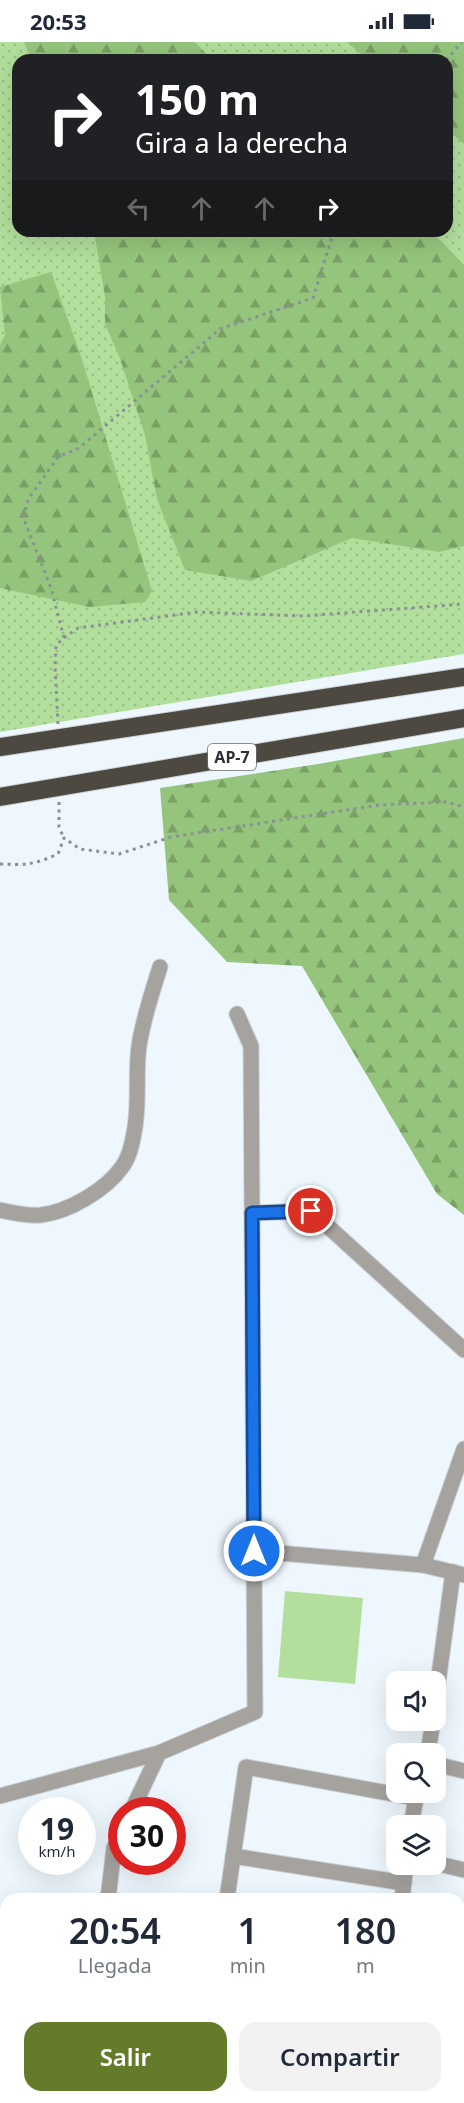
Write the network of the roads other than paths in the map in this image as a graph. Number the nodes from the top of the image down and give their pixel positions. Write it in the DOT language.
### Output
graph roads {
  1 [pos="464,677"];
  2 [pos="464,718"];
  3 [pos="0,747"];
  4 [pos="0,797"];
  5 [pos="160,967"];
  6 [pos="237,1014"];
  7 [pos="0,1210"];
  8 [pos="252,1213"];
  9 [pos="464,1350"];
  10 [pos="464,1449"];
  11 [pos="254,1551"];
  12 [pos="423,1565"];
  13 [pos="459,1573"];
  14 [pos="441,1671"];
  15 [pos="159,1754"];
  16 [pos="446,1767"];
  17 [pos="464,1771"];
  18 [pos="386,1790"];
  19 [pos="0,1796"];
  20 [pos="138,1797"];
  21 [pos="233,1856"];
  22 [pos="446,1866"];
  23 [pos="464,1870"];
  24 [pos="111,1875"];
  25 [pos="405,1875"];
  26 [pos="404,1883"];
  27 [pos="109,1893"];
  28 [pos="228,1893"];
  29 [pos="403,1893"];
  1 -- 3 [label="highway"];
  2 -- 4 [label="highway, AP-7"];
  5 -- 7 [label="street"];
  6 -- 8 [label="street"];
  8 -- 9 [label="street"];
  8 -- 11 [label="street"];
  10 -- 12 [label="street"];
  11 -- 12 [label="street"];
  11 -- 15 [label="street"];
  12 -- 13 [label="street"];
  13 -- 14 [label="street"];
  15 -- 19 [label="street"];
  15 -- 20 [label="street"];
  16 -- 17 [label="street"];
  18 -- 21 [label="street"];
  21 -- 26 [label="street"];
  21 -- 28 [label="street"];
  22 -- 23 [label="street"];
  24 -- 27 [label="street"];
  25 -- 26 [label="street"];
  26 -- 29 [label="street"];
}
